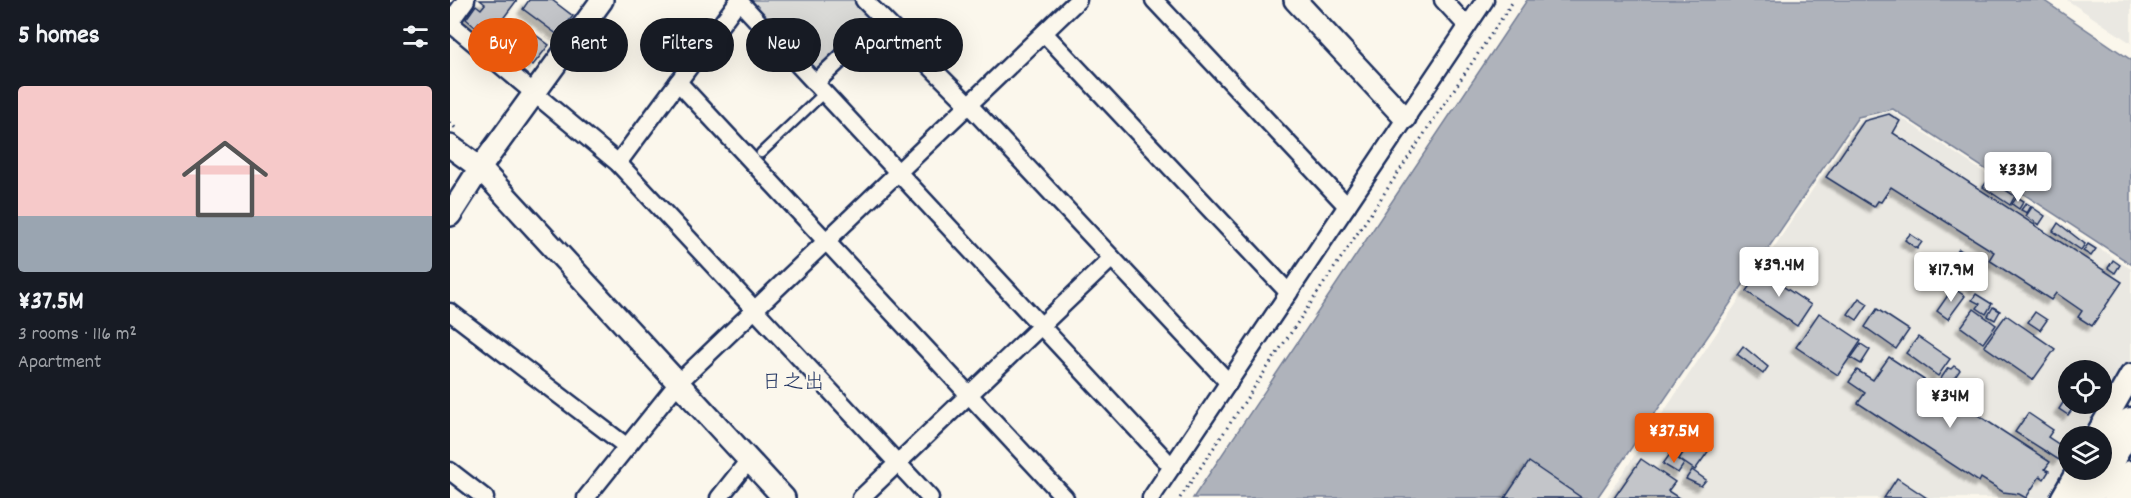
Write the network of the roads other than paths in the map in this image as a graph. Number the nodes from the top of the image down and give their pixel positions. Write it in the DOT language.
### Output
graph roads {
  1 [pos="466,0"];
  2 [pos="602,0"];
  3 [pos="1078,0"];
  4 [pos="1154,0"];
  5 [pos="1296,0"];
  6 [pos="1443,0"];
  7 [pos="1485,0"];
  8 [pos="739,1"];
  9 [pos="867,1"];
  10 [pos="882,18"];
  11 [pos="450,23"];
  12 [pos="1467,26"];
  13 [pos="1044,33"];
  14 [pos="835,72"];
  15 [pos="936,72"];
  16 [pos="678,82"];
  17 [pos="820,88"];
  18 [pos="534,93"];
  19 [pos="969,105"];
  20 [pos="1405,118"];
  21 [pos="450,146"];
  22 [pos="761,153"];
  23 [pos="618,163"];
  24 [pos="480,168"];
  25 [pos="898,173"];
  26 [pos="1347,206"];
  27 [pos="450,215"];
  28 [pos="826,241"];
  29 [pos="1112,258"];
  30 [pos="1289,293"];
  31 [pos="755,310"];
  32 [pos="450,312"];
  33 [pos="1041,326"];
  34 [pos="2131,375"];
  35 [pos="678,383"];
  36 [pos="1229,383"];
  37 [pos="969,395"];
  38 [pos="2131,422"];
  39 [pos="2102,426"];
  40 [pos="626,446"];
  41 [pos="749,460"];
  42 [pos="898,463"];
  43 [pos="1172,468"];
  44 [pos="450,471"];
  45 [pos="2131,475"];
  46 [pos="2072,480"];
  47 [pos="485,498"];
  48 [pos="586,498"];
  49 [pos="719,498"];
  50 [pos="784,498"];
  51 [pos="861,498"];
  52 [pos="930,498"];
  53 [pos="1065,498"];
  54 [pos="1151,498"];
  55 [pos="2062,498"];
  56 [pos="2088,498"];
  57 [pos="2118,498"];
  1 -- 11 [label="street"];
  2 -- 18 [label="street"];
  3 -- 13 [label="street"];
  4 -- 26 [label="street"];
  5 -- 20 [label="street"];
  6 -- 12 [label="street"];
  7 -- 12 [label="street"];
  8 -- 16 [label="street"];
  8 -- 17 [label="street"];
  9 -- 10 [label="street"];
  11 -- 18 [label="street"];
  12 -- 20 [label="street"];
  13 -- 19 [label="street"];
  13 -- 30 [label="street"];
  14 -- 17 [label="street"];
  15 -- 19 [label="street"];
  16 -- 23 [label="street"];
  16 -- 28 [label="street"];
  17 -- 22 [label="lane"];
  17 -- 25 [label="street"];
  18 -- 23 [label="street"];
  18 -- 24 [label="street"];
  19 -- 25 [label="street"];
  19 -- 29 [label="street"];
  20 -- 26 [label="street"];
  21 -- 24 [label="street"];
  23 -- 31 [label="street"];
  24 -- 27 [label="street"];
  24 -- 35 [label="street"];
  25 -- 28 [label="street"];
  25 -- 33 [label="street"];
  26 -- 30 [label="street"];
  28 -- 31 [label="street"];
  28 -- 37 [label="street"];
  29 -- 33 [label="street"];
  29 -- 36 [label="street"];
  30 -- 36 [label="street"];
  31 -- 35 [label="street"];
  31 -- 42 [label="street"];
  32 -- 40 [label="street"];
  33 -- 37 [label="street"];
  33 -- 43 [label="street"];
  34 -- 39 [label="street"];
  35 -- 40 [label="street"];
  35 -- 41 [label="street"];
  36 -- 43 [label="street"];
  37 -- 42 [label="street"];
  37 -- 53 [label="street"];
  38 -- 56 [label="highway"];
  40 -- 48 [label="street"];
  41 -- 49 [label="street"];
  41 -- 50 [label="street"];
  42 -- 51 [label="street"];
  42 -- 52 [label="street"];
  43 -- 54 [label="street"];
  44 -- 47 [label="street"];
  45 -- 57 [label="highway"];
  46 -- 55 [label="street"];
}
